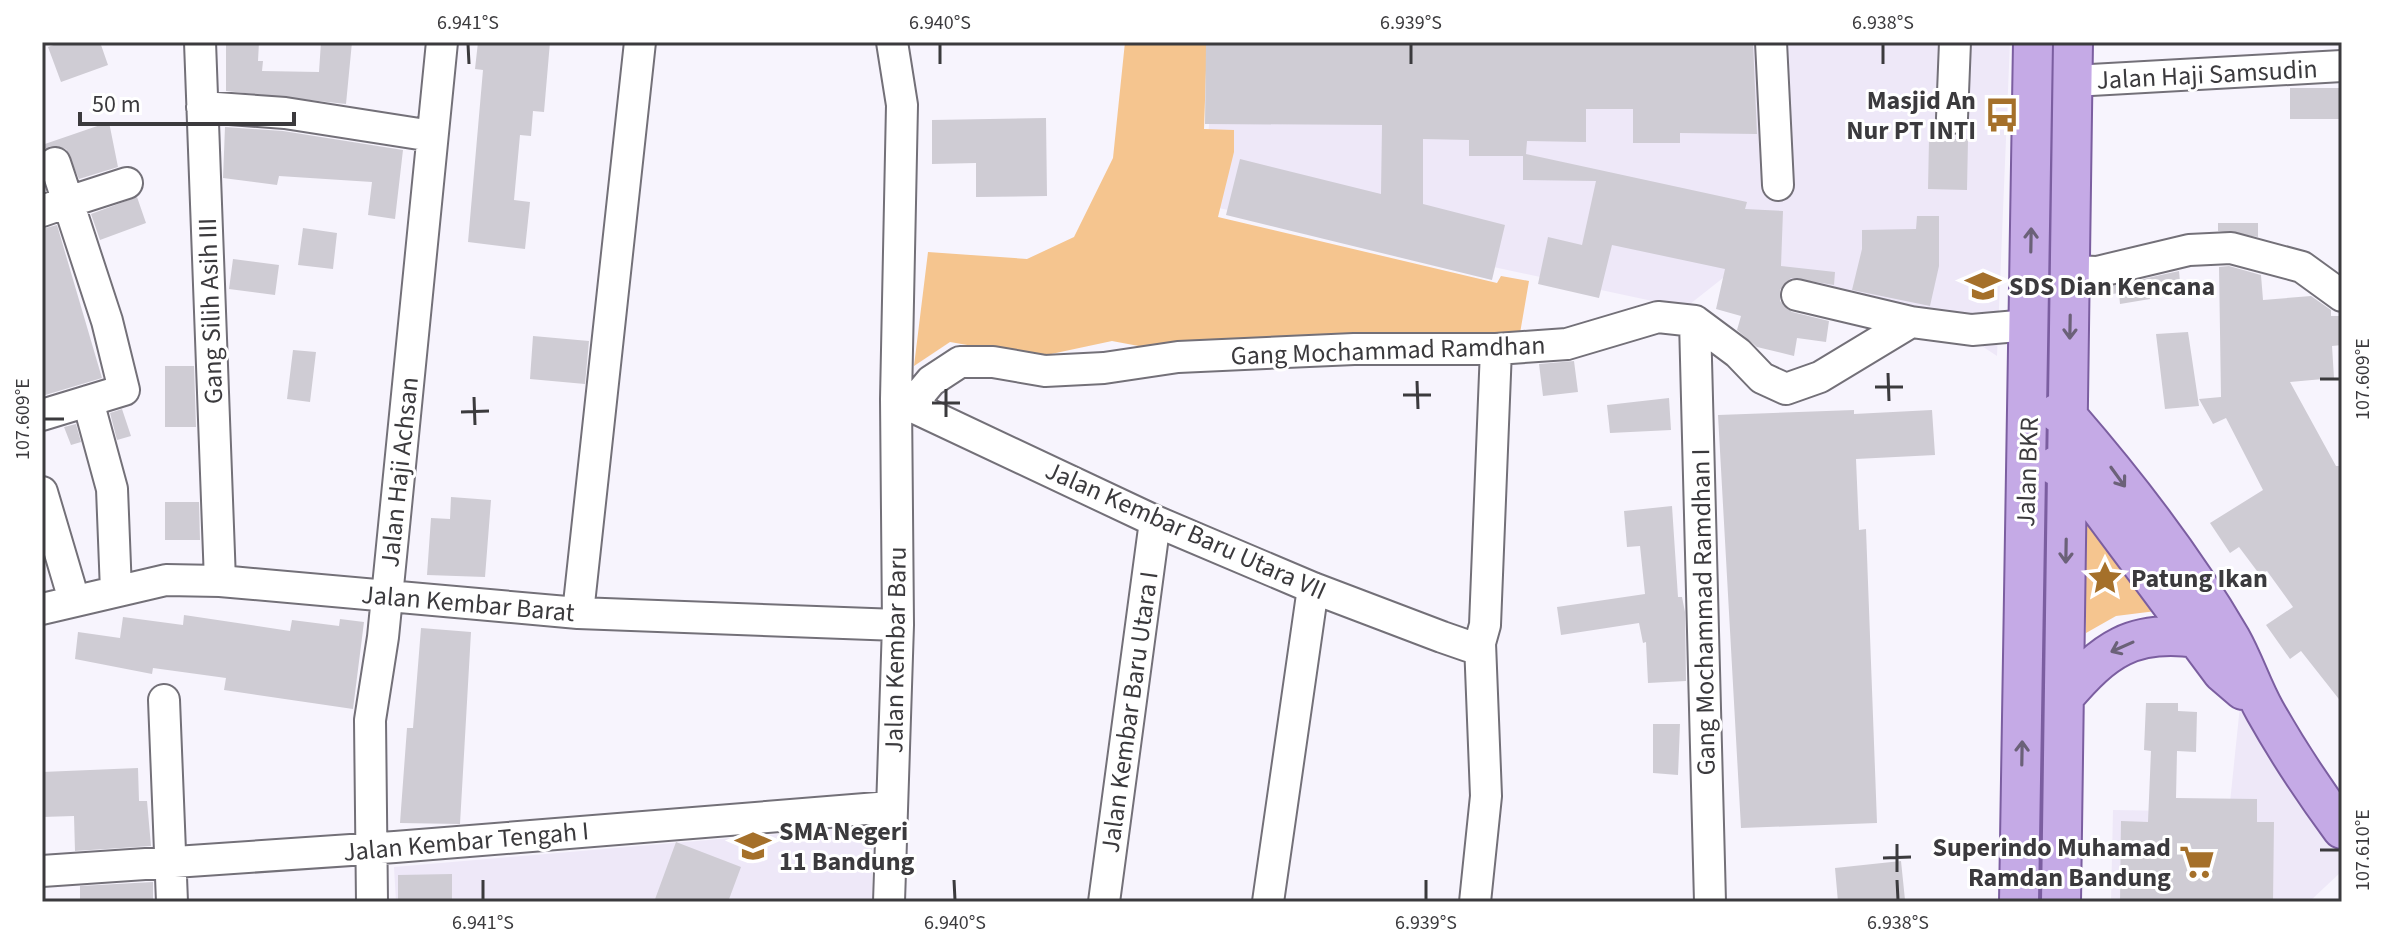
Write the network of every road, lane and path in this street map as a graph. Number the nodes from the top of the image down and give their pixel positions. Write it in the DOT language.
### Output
graph roads {
  1 [pos="200,42"];
  2 [pos="442,42"];
  3 [pos="640,42"];
  4 [pos="892,42"];
  5 [pos="1771,42"];
  6 [pos="1955,42"];
  7 [pos="2033,42"];
  8 [pos="2073,42"];
  9 [pos="2342,66"];
  10 [pos="2073,81"];
  11 [pos="202,107"];
  12 [pos="1952,118"];
  13 [pos="432,136"];
  14 [pos="55,163"];
  15 [pos="127,183"];
  16 [pos="1778,185"];
  17 [pos="55,207"];
  18 [pos="2070,271"];
  19 [pos="1797,295"];
  20 [pos="2342,296"];
  21 [pos="1695,321"];
  22 [pos="1911,322"];
  23 [pos="2029,325"];
  24 [pos="1496,349"];
  25 [pos="88,401"];
  26 [pos="904,402"];
  27 [pos="2029,402"];
  28 [pos="42,415"];
  29 [pos="2068,417"];
  30 [pos="2028,456"];
  31 [pos="2068,470"];
  32 [pos="42,492"];
  33 [pos="1155,521"];
  34 [pos="220,581"];
  35 [pos="1313,588"];
  36 [pos="116,591"];
  37 [pos="386,597"];
  38 [pos="74,600"];
  39 [pos="42,609"];
  40 [pos="578,613"];
  41 [pos="898,625"];
  42 [pos="2197,638"];
  43 [pos="1480,643"];
  44 [pos="2064,697"];
  45 [pos="164,700"];
  46 [pos="2263,708"];
  47 [pos="2331,791"];
  48 [pos="890,807"];
  49 [pos="2342,829"];
  50 [pos="369,849"];
  51 [pos="170,862"];
  52 [pos="42,871"];
  53 [pos="172,902"];
  54 [pos="372,902"];
  55 [pos="889,902"];
  56 [pos="1104,902"];
  57 [pos="1268,902"];
  58 [pos="1475,902"];
  59 [pos="1710,902"];
  60 [pos="2019,902"];
  61 [pos="2061,902"];
  1 -- 11 [label="street, Gang Silih Asih III"];
  2 -- 13 [label="street, Jalan Haji Achsan"];
  3 -- 40 [label="street"];
  4 -- 26 [label="street, Jalan Kembar Baru"];
  5 -- 16 [label="street"];
  6 -- 12 [label="street"];
  23 -- 7 [label="main road, Jalan BKR, one-way"];
  8 -- 10 [label="main road, Jalan BKR"];
  9 -- 10 [label="street, Jalan Haji Samsudin"];
  10 -- 18 [label="main road, Jalan BKR"];
  11 -- 13 [label="street"];
  11 -- 34 [label="street, Gang Silih Asih III"];
  13 -- 37 [label="street, Jalan Haji Achsan"];
  14 -- 17 [label="street"];
  15 -- 17 [label="street"];
  17 -- 25 [label="street"];
  18 -- 20 [label="street"];
  18 -- 29 [label="main road, Jalan BKR, one-way"];
  19 -- 22 [label="street"];
  21 -- 22 [label="street"];
  21 -- 24 [label="street, Gang Mochammad Ramdhan"];
  21 -- 59 [label="street, Gang Mochammad Ramdhan I"];
  22 -- 23 [label="street"];
  23 -- 27 [label="main road, Jalan BKR"];
  24 -- 26 [label="street, Gang Mochammad Ramdhan"];
  24 -- 43 [label="street"];
  25 -- 28 [label="street"];
  25 -- 36 [label="street"];
  26 -- 33 [label="street, Jalan Kembar Baru Utara VII"];
  26 -- 41 [label="street, Jalan Kembar Baru"];
  27 -- 29 [label="main road"];
  27 -- 30 [label="main road, Jalan BKR"];
  29 -- 31 [label="main road, Jalan BKR"];
  29 -- 46 [label="main road, one-way"];
  30 -- 31 [label="main road"];
  60 -- 30 [label="main road, Jalan BKR, one-way"];
  31 -- 42 [label="main road"];
  31 -- 44 [label="main road, Jalan BKR, one-way"];
  32 -- 38 [label="street"];
  33 -- 35 [label="street, Jalan Kembar Baru Utara VII"];
  33 -- 56 [label="street, Jalan Kembar Baru Utara I"];
  34 -- 36 [label="street, Jalan Kembar Barat"];
  34 -- 37 [label="street, Jalan Kembar Barat"];
  35 -- 43 [label="street, Jalan Kembar Baru Utara VII"];
  35 -- 57 [label="street"];
  36 -- 38 [label="street, Jalan Kembar Barat"];
  37 -- 40 [label="street, Jalan Kembar Barat"];
  37 -- 50 [label="street, Jalan Haji Achsan"];
  38 -- 39 [label="street, Jalan Kembar Barat"];
  40 -- 41 [label="street, Jalan Kembar Barat"];
  41 -- 48 [label="street, Jalan Kembar Baru"];
  42 -- 44 [label="main road, one-way"];
  42 -- 46 [label="main road"];
  43 -- 58 [label="street"];
  44 -- 61 [label="main road, Jalan BKR"];
  45 -- 51 [label="street"];
  46 -- 47 [label="main road"];
  47 -- 49 [label="main road"];
  48 -- 50 [label="street, Jalan Kembar Tengah I"];
  48 -- 55 [label="street, Jalan Kembar Baru"];
  50 -- 51 [label="street, Jalan Kembar Tengah I"];
  50 -- 54 [label="street, Jalan Haji Achsan"];
  51 -- 52 [label="street, Jalan Kembar Tengah I"];
  51 -- 53 [label="street"];
}
